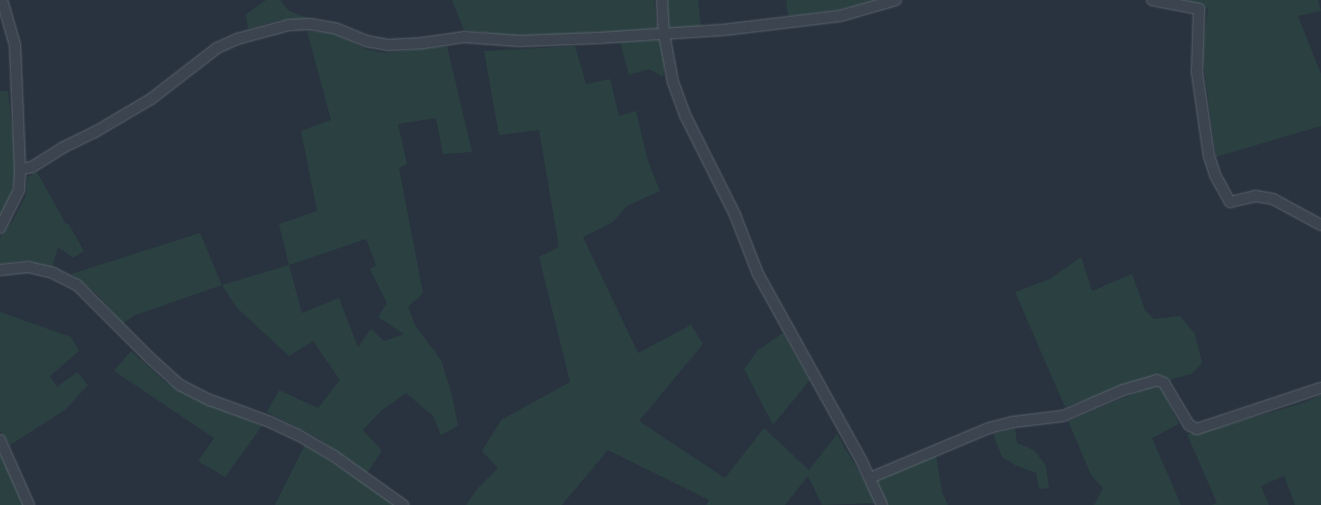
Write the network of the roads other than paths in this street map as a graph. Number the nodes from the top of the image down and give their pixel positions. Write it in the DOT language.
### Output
graph roads {
  1 [pos="2,0"];
  2 [pos="662,0"];
  3 [pos="896,0"];
  4 [pos="1152,0"];
  5 [pos="664,34"];
  6 [pos="20,169"];
  7 [pos="1321,225"];
  8 [pos="0,228"];
  9 [pos="0,270"];
  10 [pos="1321,388"];
  11 [pos="0,440"];
  12 [pos="870,478"];
  13 [pos="29,505"];
  14 [pos="403,505"];
  15 [pos="882,505"];
  1 -- 6 [label="street"];
  2 -- 5 [label="street"];
  3 -- 5 [label="street"];
  4 -- 7 [label="street"];
  5 -- 6 [label="street"];
  5 -- 12 [label="street"];
  6 -- 8 [label="street"];
  9 -- 14 [label="street"];
  10 -- 12 [label="street"];
  11 -- 13 [label="street"];
  12 -- 15 [label="street"];
}
